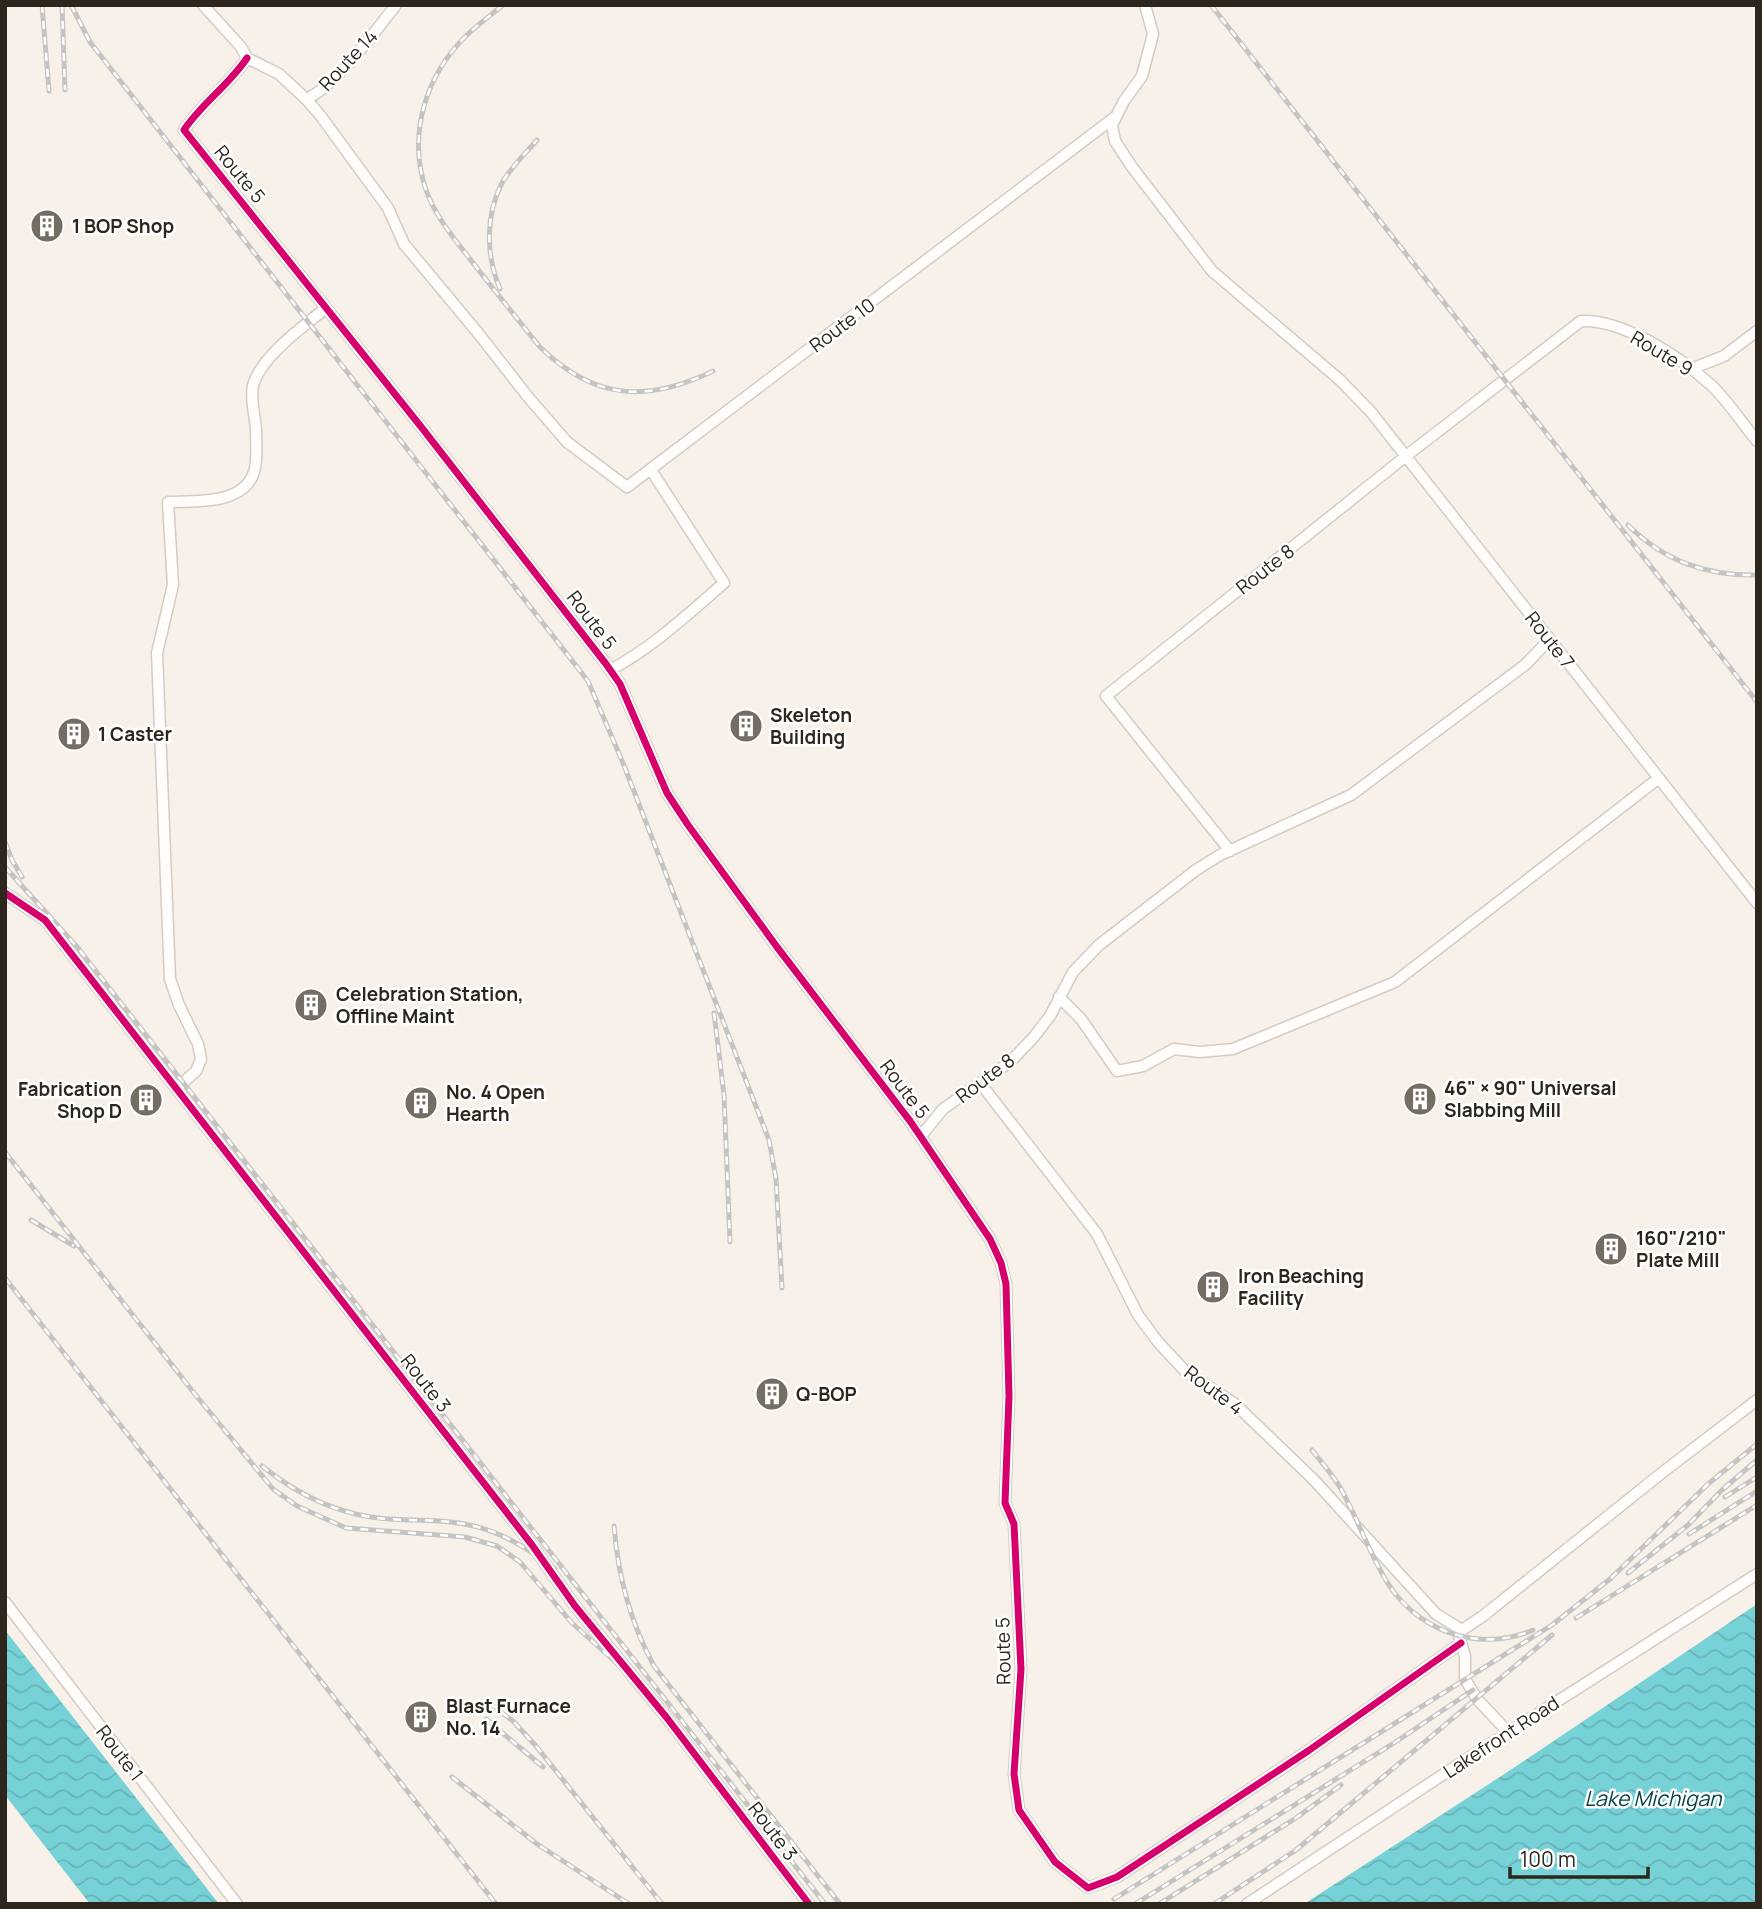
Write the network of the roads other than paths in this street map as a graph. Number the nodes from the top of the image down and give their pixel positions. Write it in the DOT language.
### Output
graph roads {
  1 [pos="202,5"];
  2 [pos="396,5"];
  3 [pos="1145,5"];
  4 [pos="247,58"];
  5 [pos="306,99"];
  6 [pos="1116,117"];
  7 [pos="326,308"];
  8 [pos="1581,321"];
  9 [pos="1757,331"];
  10 [pos="1691,369"];
  11 [pos="1757,440"];
  12 [pos="1406,456"];
  13 [pos="651,470"];
  14 [pos="1550,639"];
  15 [pos="610,670"];
  16 [pos="1659,778"];
  17 [pos="1230,851"];
  18 [pos="5,893"];
  19 [pos="1757,903"];
  20 [pos="1059,997"];
  21 [pos="981,1084"];
  22 [pos="177,1088"];
  23 [pos="921,1136"];
  24 [pos="1757,1400"];
  25 [pos="1757,1574"];
  26 [pos="5,1602"];
  27 [pos="1462,1630"];
  28 [pos="1461,1643"];
  29 [pos="1508,1732"];
  30 [pos="237,1904"];
  31 [pos="809,1904"];
  32 [pos="1247,1904"];
  1 -- 4 [label="street, Route 14"];
  2 -- 5 [label="street, Route 14"];
  3 -- 6 [label="street"];
  4 -- 5 [label="street, Route 14"];
  4 -- 7 [label="street, Route 5"];
  5 -- 13 [label="street, Route 10"];
  6 -- 12 [label="street, Route 7"];
  6 -- 13 [label="street, Route 10"];
  7 -- 15 [label="street, Route 5"];
  7 -- 22 [label="street"];
  8 -- 10 [label="street, Route 9"];
  8 -- 12 [label="street, Route 8"];
  9 -- 10 [label="street"];
  10 -- 11 [label="street, Route 9"];
  12 -- 14 [label="street, Route 7"];
  12 -- 17 [label="street, Route 8"];
  13 -- 15 [label="street"];
  14 -- 16 [label="street, Route 7"];
  14 -- 17 [label="street, Route 8"];
  15 -- 23 [label="street, Route 5"];
  16 -- 19 [label="street, Route 7"];
  16 -- 20 [label="street"];
  17 -- 20 [label="street, Route 8"];
  18 -- 22 [label="street, Route 3"];
  20 -- 21 [label="street, Route 8"];
  21 -- 23 [label="street, Route 8"];
  21 -- 27 [label="street, Route 4"];
  22 -- 31 [label="street, Route 3"];
  23 -- 28 [label="street, Route 5"];
  24 -- 27 [label="street"];
  25 -- 29 [label="street, Lakefront Road"];
  26 -- 30 [label="street, Route 1"];
  27 -- 28 [label="street"];
  28 -- 29 [label="street"];
  29 -- 32 [label="street, Lakefront Road"];
}
